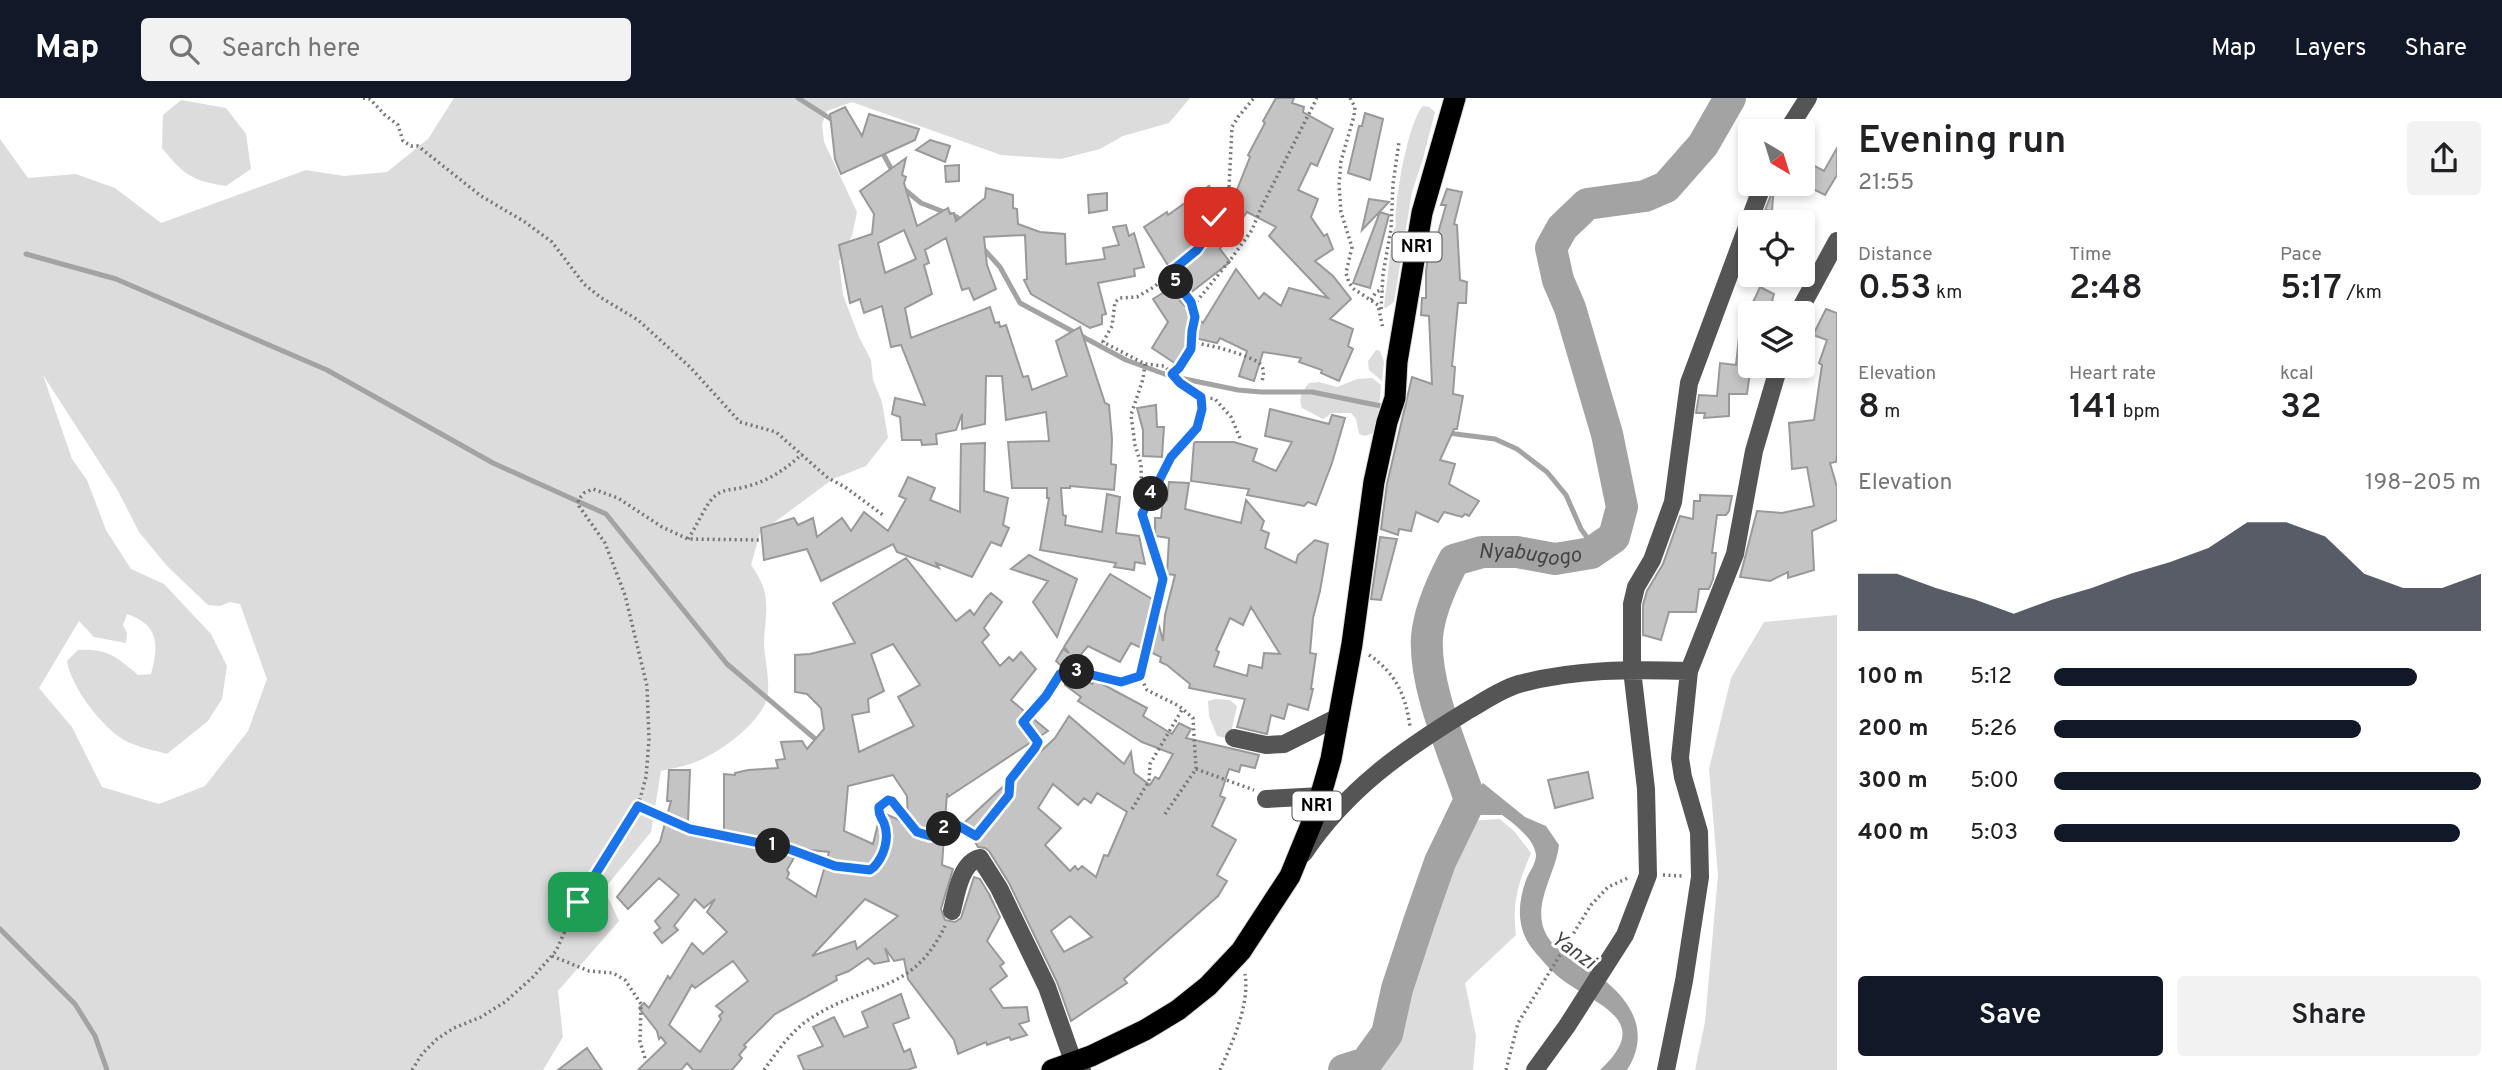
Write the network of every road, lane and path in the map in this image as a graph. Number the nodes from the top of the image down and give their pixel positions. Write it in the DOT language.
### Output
graph roads {
  1 [pos="363,98"];
  2 [pos="1254,98"];
  3 [pos="1317,98"];
  4 [pos="1350,98"];
  5 [pos="1455,98"];
  6 [pos="1808,98"];
  7 [pos="1795,119"];
  8 [pos="1399,142"];
  9 [pos="1759,196"];
  10 [pos="1837,241"];
  11 [pos="1169,273"];
  12 [pos="1383,289"];
  13 [pos="1371,300"];
  14 [pos="1804,301"];
  15 [pos="1193,306"];
  16 [pos="1380,311"];
  17 [pos="1384,335"];
  18 [pos="1191,343"];
  19 [pos="1145,364"];
  20 [pos="1172,374"];
  21 [pos="1775,378"];
  22 [pos="1262,382"];
  23 [pos="1201,397"];
  24 [pos="1240,438"];
  25 [pos="802,454"];
  26 [pos="1142,514"];
  27 [pos="883,515"];
  28 [pos="688,540"];
  29 [pos="759,540"];
  30 [pos="1352,643"];
  31 [pos="1632,670"];
  32 [pos="1689,670"];
  33 [pos="1140,676"];
  34 [pos="1183,708"];
  35 [pos="1340,716"];
  36 [pos="1234,738"];
  37 [pos="1414,743"];
  38 [pos="1196,769"];
  39 [pos="1321,796"];
  40 [pos="1266,799"];
  41 [pos="638,806"];
  42 [pos="1132,809"];
  43 [pos="1165,814"];
  44 [pos="976,836"];
  45 [pos="976,858"];
  46 [pos="1290,876"];
  47 [pos="952,911"];
  48 [pos="1575,933"];
  49 [pos="1241,951"];
  50 [pos="552,956"];
  51 [pos="646,1061"];
  52 [pos="1077,1066"];
  53 [pos="412,1070"];
  54 [pos="764,1070"];
  55 [pos="1052,1070"];
  56 [pos="1220,1070"];
  57 [pos="1506,1070"];
  58 [pos="1535,1070"];
  59 [pos="1666,1070"];
  1 -- 25 [label="path"];
  2 -- 11 [label="path"];
  3 -- 15 [label="path"];
  4 -- 13 [label="path"];
  5 -- 30 [label="highway, NR1"];
  6 -- 7 [label="street"];
  8 -- 12 [label="path"];
  9 -- 31 [label="street"];
  10 -- 14 [label="street"];
  11 -- 15 [label="path"];
  11 -- 19 [label="path"];
  12 -- 13 [label="path"];
  12 -- 16 [label="path"];
  13 -- 16 [label="path"];
  15 -- 18 [label="path"];
  16 -- 17 [label="path"];
  18 -- 20 [label="path"];
  18 -- 22 [label="path"];
  19 -- 20 [label="path"];
  19 -- 26 [label="path"];
  20 -- 23 [label="path"];
  21 -- 32 [label="street"];
  23 -- 24 [label="path"];
  23 -- 26 [label="path"];
  25 -- 27 [label="path"];
  25 -- 28 [label="path"];
  26 -- 33 [label="path"];
  28 -- 29 [label="path"];
  28 -- 41 [label="path"];
  30 -- 35 [label="highway, NR1"];
  30 -- 37 [label="path"];
  31 -- 32 [label="street"];
  31 -- 37 [label="street"];
  31 -- 58 [label="street"];
  32 -- 59 [label="street"];
  33 -- 34 [label="path"];
  33 -- 44 [label="path"];
  34 -- 38 [label="path"];
  34 -- 42 [label="path"];
  35 -- 36 [label="street"];
  35 -- 39 [label="highway, NR1"];
  37 -- 46 [label="street"];
  38 -- 40 [label="path"];
  38 -- 43 [label="path"];
  39 -- 40 [label="street"];
  39 -- 46 [label="highway, NR1"];
  41 -- 44 [label="path"];
  41 -- 50 [label="path"];
  44 -- 45 [label="path"];
  45 -- 47 [label="street"];
  45 -- 52 [label="street"];
  46 -- 49 [label="highway, NR1"];
  47 -- 54 [label="path"];
  48 -- 57 [label="path"];
  49 -- 52 [label="highway, NR1"];
  49 -- 56 [label="path"];
  50 -- 51 [label="path"];
  50 -- 53 [label="path"];
  52 -- 55 [label="highway, NR1"];
}
